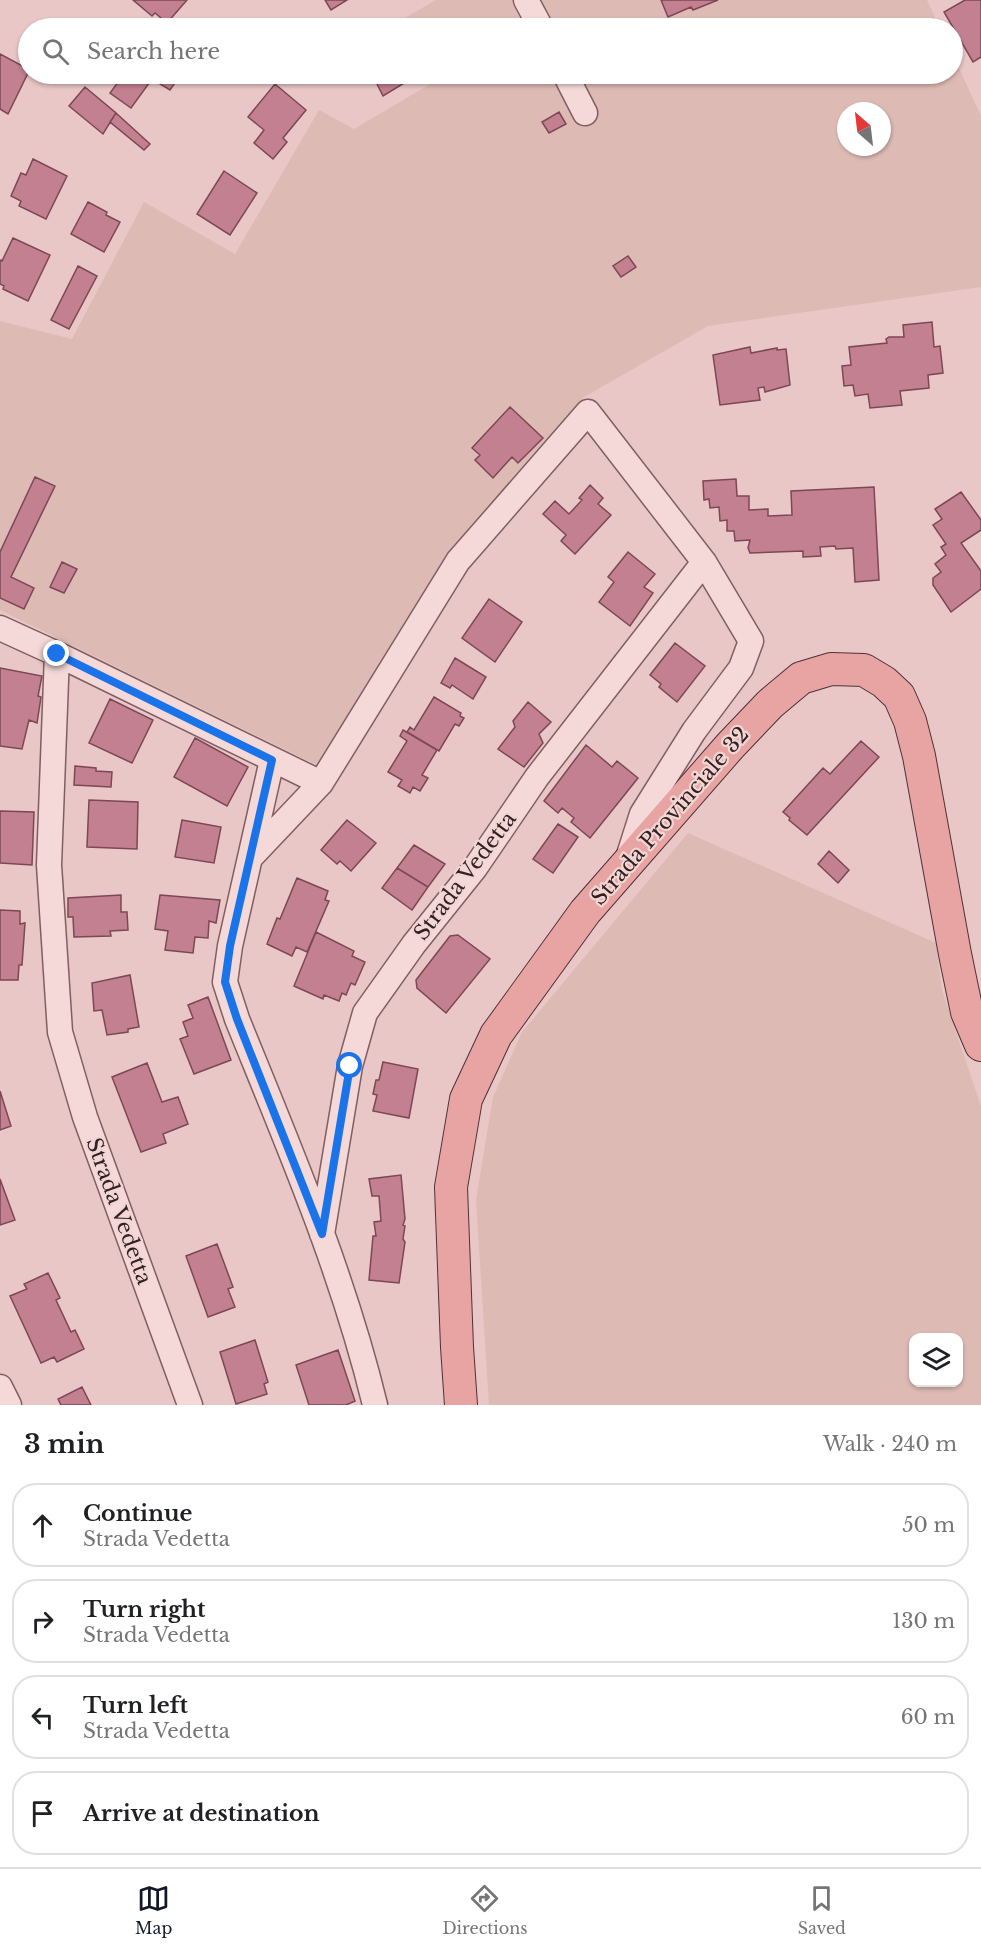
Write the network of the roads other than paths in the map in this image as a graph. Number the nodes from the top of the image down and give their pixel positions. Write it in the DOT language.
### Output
graph roads {
  1 [pos="526,0"];
  2 [pos="536,18"];
  3 [pos="569,84"];
  4 [pos="585,113"];
  5 [pos="704,562"];
  6 [pos="0,628"];
  7 [pos="57,654"];
  8 [pos="272,760"];
  9 [pos="321,783"];
  10 [pos="250,858"];
  11 [pos="624,869"];
  12 [pos="981,1046"];
  13 [pos="322,1234"];
  14 [pos="0,1387"];
  15 [pos="9,1405"];
  16 [pos="190,1405"];
  17 [pos="375,1405"];
  18 [pos="461,1405"];
  1 -- 2 [label="street"];
  3 -- 4 [label="street"];
  5 -- 9 [label="street"];
  5 -- 11 [label="street"];
  5 -- 13 [label="street, Strada Vedetta"];
  6 -- 7 [label="street"];
  7 -- 8 [label="street"];
  7 -- 16 [label="street, Strada Vedetta"];
  8 -- 9 [label="street"];
  8 -- 10 [label="street"];
  9 -- 10 [label="street"];
  10 -- 13 [label="street"];
  11 -- 12 [label="main road, Strada Provinciale 32"];
  11 -- 18 [label="main road, Strada Provinciale 32"];
  13 -- 17 [label="street"];
  14 -- 15 [label="street"];
}
